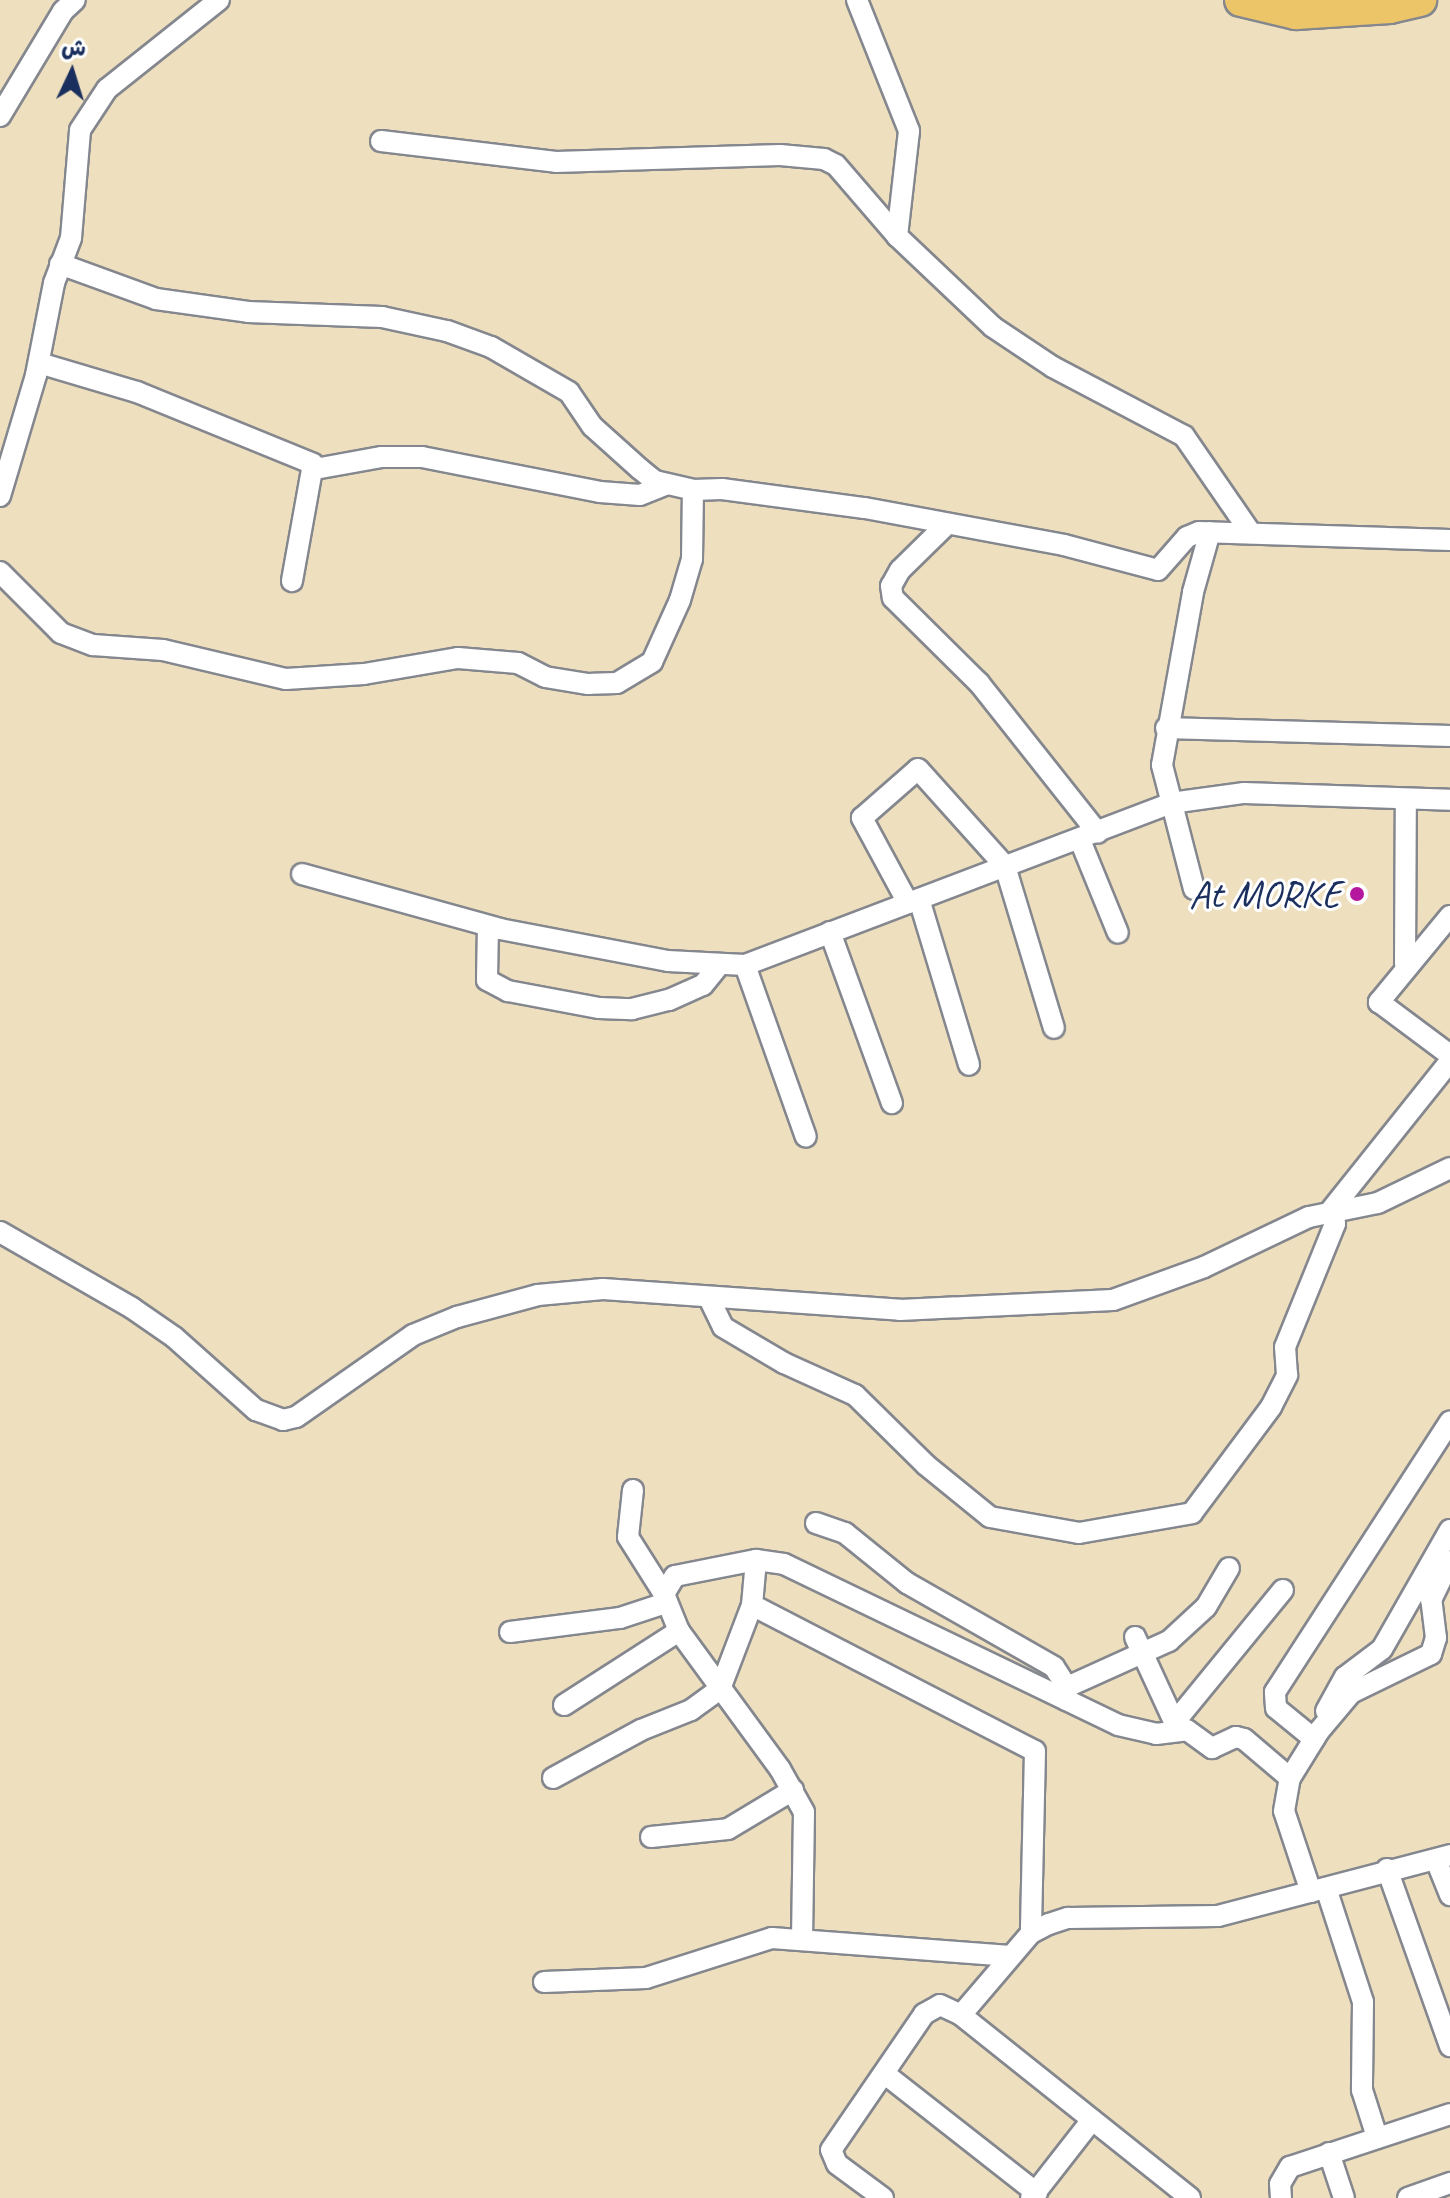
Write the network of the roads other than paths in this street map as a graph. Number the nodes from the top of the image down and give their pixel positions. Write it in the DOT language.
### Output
graph roads {
  1 [pos="75,0"];
  2 [pos="219,0"];
  3 [pos="857,0"];
  4 [pos="1241,0"];
  5 [pos="1420,0"];
  6 [pos="0,116"];
  7 [pos="381,141"];
  8 [pos="897,236"];
  9 [pos="60,264"];
  10 [pos="39,363"];
  11 [pos="315,469"];
  12 [pos="667,484"];
  13 [pos="693,490"];
  14 [pos="0,496"];
  15 [pos="946,525"];
  16 [pos="1210,532"];
  17 [pos="1251,533"];
  18 [pos="1450,540"];
  19 [pos="0,572"];
  20 [pos="292,581"];
  21 [pos="1166,728"];
  22 [pos="1450,736"];
  23 [pos="1406,799"];
  24 [pos="1450,800"];
  25 [pos="1171,803"];
  26 [pos="1089,837"];
  27 [pos="1005,866"];
  28 [pos="302,874"];
  29 [pos="1194,889"];
  30 [pos="913,901"];
  31 [pos="1450,916"];
  32 [pos="488,926"];
  33 [pos="830,932"];
  34 [pos="1118,933"];
  35 [pos="1405,964"];
  36 [pos="719,965"];
  37 [pos="745,965"];
  38 [pos="1054,1028"];
  39 [pos="1450,1055"];
  40 [pos="1450,1061"];
  41 [pos="969,1065"];
  42 [pos="892,1103"];
  43 [pos="806,1137"];
  44 [pos="1450,1168"];
  45 [pos="1332,1209"];
  46 [pos="0,1232"];
  47 [pos="709,1298"];
  48 [pos="1450,1422"];
  49 [pos="633,1490"];
  50 [pos="816,1523"];
  51 [pos="1450,1530"];
  52 [pos="756,1560"];
  53 [pos="1450,1561"];
  54 [pos="1229,1568"];
  55 [pos="1283,1590"];
  56 [pos="665,1599"];
  57 [pos="752,1605"];
  58 [pos="679,1631"];
  59 [pos="510,1632"];
  60 [pos="1139,1646"];
  61 [pos="720,1689"];
  62 [pos="1067,1694"];
  63 [pos="564,1705"];
  64 [pos="1328,1719"];
  65 [pos="1176,1727"];
  66 [pos="1314,1739"];
  67 [pos="553,1778"];
  68 [pos="1290,1778"];
  69 [pos="793,1790"];
  70 [pos="651,1837"];
  71 [pos="1443,1858"];
  72 [pos="1387,1869"];
  73 [pos="1318,1890"];
  74 [pos="1450,1895"];
  75 [pos="1031,1933"];
  76 [pos="802,1939"];
  77 [pos="1010,1956"];
  78 [pos="544,1982"];
  79 [pos="961,2015"];
  80 [pos="1450,2046"];
  81 [pos="885,2074"];
  82 [pos="1450,2114"];
  83 [pos="1092,2120"];
  84 [pos="1377,2137"];
  85 [pos="1329,2153"];
  86 [pos="1450,2183"];
  87 [pos="1034,2195"];
  88 [pos="883,2198"];
  89 [pos="1190,2198"];
  90 [pos="1281,2198"];
  91 [pos="1344,2198"];
  92 [pos="1408,2198"];
  1 -- 6 [label="street"];
  2 -- 9 [label="street"];
  3 -- 8 [label="street"];
  4 -- 5 [label="highway"];
  7 -- 8 [label="street"];
  8 -- 17 [label="street"];
  9 -- 10 [label="street"];
  9 -- 12 [label="street"];
  10 -- 11 [label="street"];
  10 -- 14 [label="street"];
  11 -- 12 [label="street"];
  11 -- 20 [label="street"];
  12 -- 13 [label="street"];
  13 -- 15 [label="street"];
  13 -- 19 [label="street"];
  15 -- 16 [label="street"];
  15 -- 26 [label="street"];
  16 -- 17 [label="street"];
  16 -- 21 [label="street"];
  17 -- 18 [label="street"];
  21 -- 22 [label="street"];
  21 -- 25 [label="street"];
  23 -- 24 [label="street"];
  23 -- 25 [label="street"];
  23 -- 35 [label="street"];
  25 -- 26 [label="street"];
  25 -- 29 [label="street"];
  26 -- 27 [label="street"];
  26 -- 34 [label="street"];
  27 -- 30 [label="street"];
  27 -- 30 [label="street"];
  27 -- 38 [label="street"];
  28 -- 32 [label="street"];
  30 -- 33 [label="street"];
  30 -- 41 [label="street"];
  31 -- 35 [label="street"];
  32 -- 36 [label="street"];
  32 -- 36 [label="street"];
  33 -- 37 [label="street"];
  33 -- 42 [label="street"];
  35 -- 39 [label="street"];
  36 -- 37 [label="street"];
  37 -- 43 [label="street"];
  40 -- 45 [label="street"];
  44 -- 45 [label="street"];
  45 -- 47 [label="street"];
  45 -- 47 [label="street"];
  46 -- 47 [label="street"];
  48 -- 66 [label="street"];
  49 -- 56 [label="street"];
  50 -- 62 [label="street"];
  51 -- 64 [label="street"];
  52 -- 56 [label="street"];
  52 -- 57 [label="street"];
  52 -- 62 [label="street"];
  53 -- 64 [label="street"];
  54 -- 60 [label="street"];
  55 -- 65 [label="street"];
  56 -- 58 [label="street"];
  56 -- 59 [label="street"];
  57 -- 61 [label="street"];
  57 -- 75 [label="street"];
  58 -- 61 [label="street"];
  58 -- 63 [label="street"];
  60 -- 62 [label="street"];
  60 -- 65 [label="street"];
  61 -- 67 [label="street"];
  61 -- 69 [label="street"];
  62 -- 65 [label="street"];
  64 -- 66 [label="street"];
  65 -- 68 [label="street"];
  66 -- 68 [label="street"];
  68 -- 73 [label="street"];
  69 -- 70 [label="street"];
  69 -- 76 [label="street"];
  71 -- 72 [label="street"];
  71 -- 74 [label="street"];
  72 -- 73 [label="street"];
  72 -- 80 [label="street"];
  73 -- 75 [label="street"];
  73 -- 84 [label="street"];
  75 -- 77 [label="street"];
  76 -- 77 [label="street"];
  76 -- 78 [label="street"];
  77 -- 79 [label="street"];
  79 -- 81 [label="street"];
  79 -- 83 [label="street"];
  81 -- 87 [label="street"];
  81 -- 88 [label="street"];
  82 -- 84 [label="street"];
  83 -- 87 [label="street"];
  83 -- 89 [label="street"];
  84 -- 85 [label="street"];
  85 -- 90 [label="street"];
  85 -- 91 [label="street"];
  86 -- 92 [label="street"];
}
